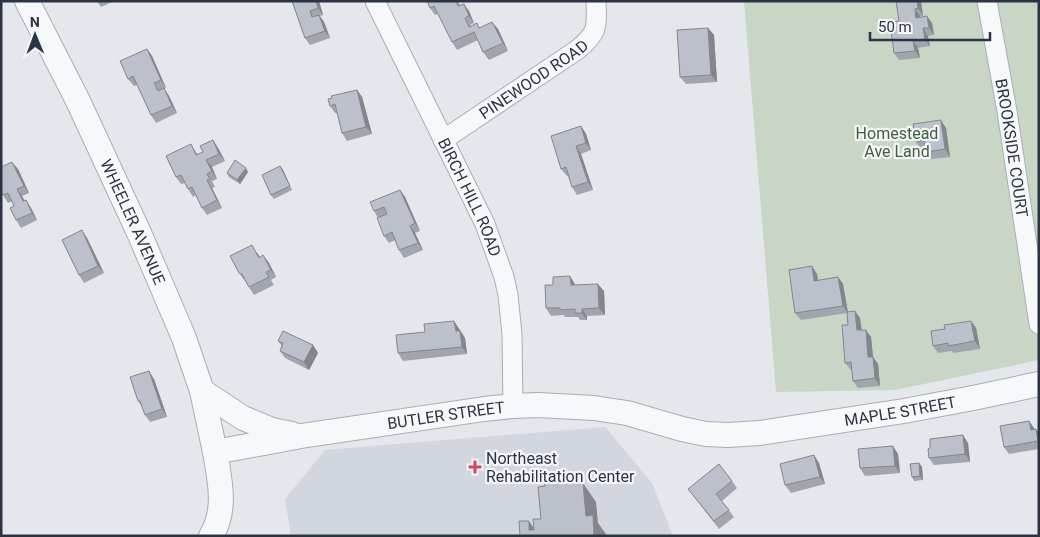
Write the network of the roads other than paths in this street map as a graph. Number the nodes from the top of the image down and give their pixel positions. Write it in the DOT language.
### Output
graph roads {
  1 [pos="26,1"];
  2 [pos="375,1"];
  3 [pos="596,1"];
  4 [pos="987,1"];
  5 [pos="442,140"];
  6 [pos="1039,324"];
  7 [pos="1039,384"];
  8 [pos="202,391"];
  9 [pos="513,406"];
  10 [pos="760,433"];
  11 [pos="301,436"];
  12 [pos="216,452"];
  13 [pos="211,536"];
  1 -- 8 [label="street, WHEELER AVENUE"];
  2 -- 5 [label="street, BIRCH HILL ROAD"];
  3 -- 5 [label="street, PINEWOOD ROAD"];
  4 -- 6 [label="street, BROOKSIDE COURT"];
  5 -- 9 [label="street, BIRCH HILL ROAD"];
  7 -- 10 [label="street, MAPLE STREET"];
  8 -- 11 [label="street"];
  8 -- 12 [label="street, WHEELER AVENUE"];
  9 -- 10 [label="street, BUTLER STREET"];
  9 -- 11 [label="street, BUTLER STREET"];
  11 -- 12 [label="street, BUTLER STREET"];
  12 -- 13 [label="street"];
}
